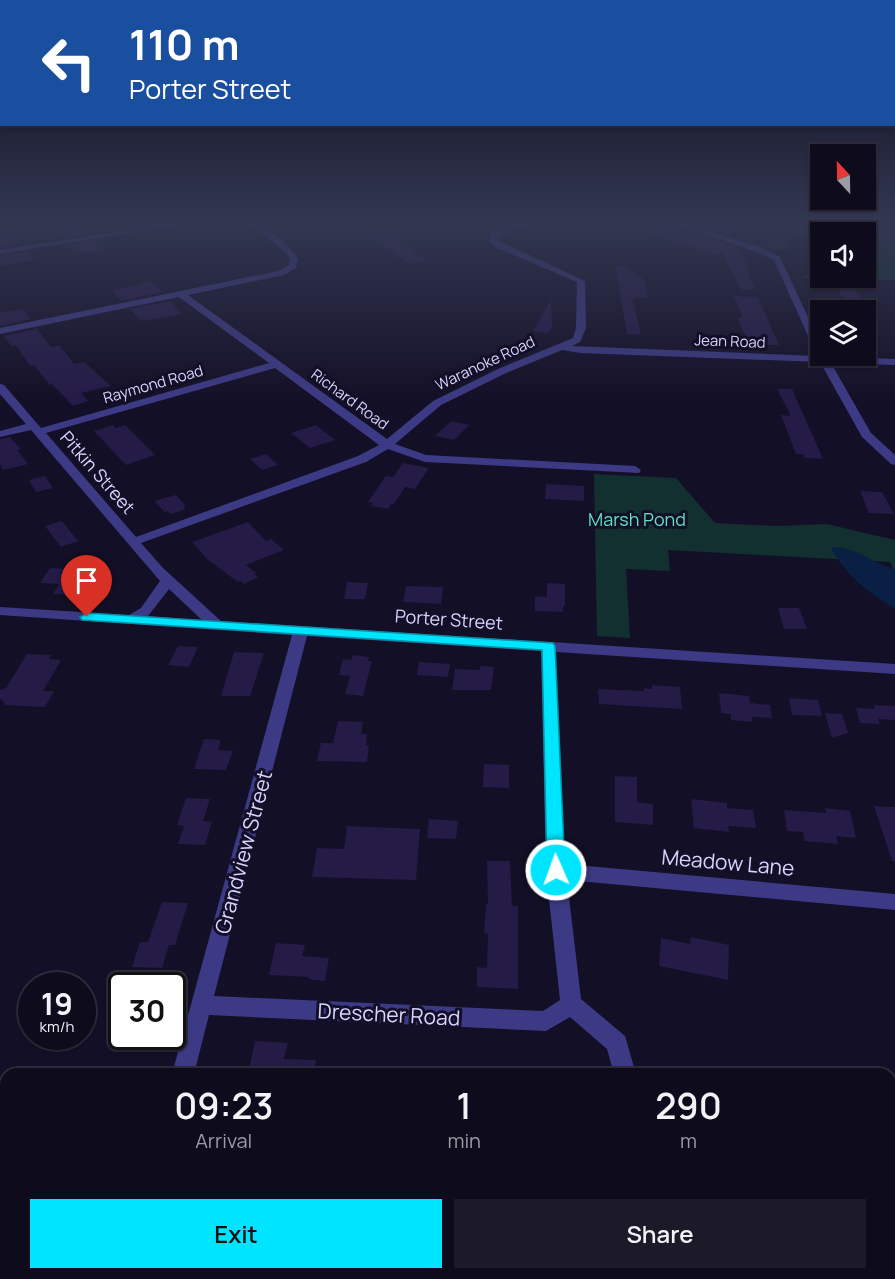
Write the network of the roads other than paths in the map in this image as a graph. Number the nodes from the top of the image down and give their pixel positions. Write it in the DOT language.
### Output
graph roads {
  1 [pos="234,283"];
  2 [pos="582,283"];
  3 [pos="788,283"];
  4 [pos="181,294"];
  5 [pos="810,330"];
  6 [pos="0,331"];
  7 [pos="563,347"];
  8 [pos="810,356"];
  9 [pos="876,360"];
  10 [pos="895,362"];
  11 [pos="277,364"];
  12 [pos="828,366"];
  13 [pos="0,387"];
  14 [pos="35,429"];
  15 [pos="0,434"];
  16 [pos="387,445"];
  17 [pos="895,461"];
  18 [pos="635,470"];
  19 [pos="133,542"];
  20 [pos="168,580"];
  21 [pos="0,611"];
  22 [pos="130,620"];
  23 [pos="217,625"];
  24 [pos="301,629"];
  25 [pos="548,646"];
  26 [pos="895,669"];
  27 [pos="556,870"];
  28 [pos="895,902"];
  29 [pos="571,1004"];
  30 [pos="202,1005"];
  31 [pos="185,1068"];
  32 [pos="623,1068"];
  1 -- 4 [label="street"];
  2 -- 7 [label="street, Waranoke Road"];
  3 -- 5 [label="street"];
  4 -- 6 [label="street"];
  4 -- 11 [label="street, Richard Road"];
  7 -- 8 [label="street, Jean Road"];
  7 -- 16 [label="street, Waranoke Road"];
  9 -- 10 [label="street, Jean Road"];
  11 -- 14 [label="street, Raymond Road"];
  11 -- 16 [label="street, Richard Road"];
  12 -- 17 [label="street"];
  13 -- 14 [label="street, Pitkin Street"];
  14 -- 15 [label="street, Raymond Road"];
  14 -- 19 [label="street, Pitkin Street"];
  16 -- 18 [label="street, Richard Road"];
  16 -- 19 [label="street, Waranoke Road"];
  19 -- 20 [label="street, Pitkin Street"];
  20 -- 22 [label="street"];
  20 -- 23 [label="street, Pitkin Street"];
  21 -- 22 [label="street, Porter Street"];
  22 -- 23 [label="street, Porter Street"];
  23 -- 24 [label="street, Porter Street"];
  24 -- 25 [label="street, Porter Street"];
  24 -- 30 [label="street, Grandview Street"];
  25 -- 26 [label="street, Porter Street"];
  25 -- 27 [label="street"];
  27 -- 28 [label="street, Meadow Lane"];
  27 -- 29 [label="street"];
  29 -- 30 [label="street, Drescher Road"];
  29 -- 32 [label="street"];
  30 -- 31 [label="street, Grandview Street"];
}
